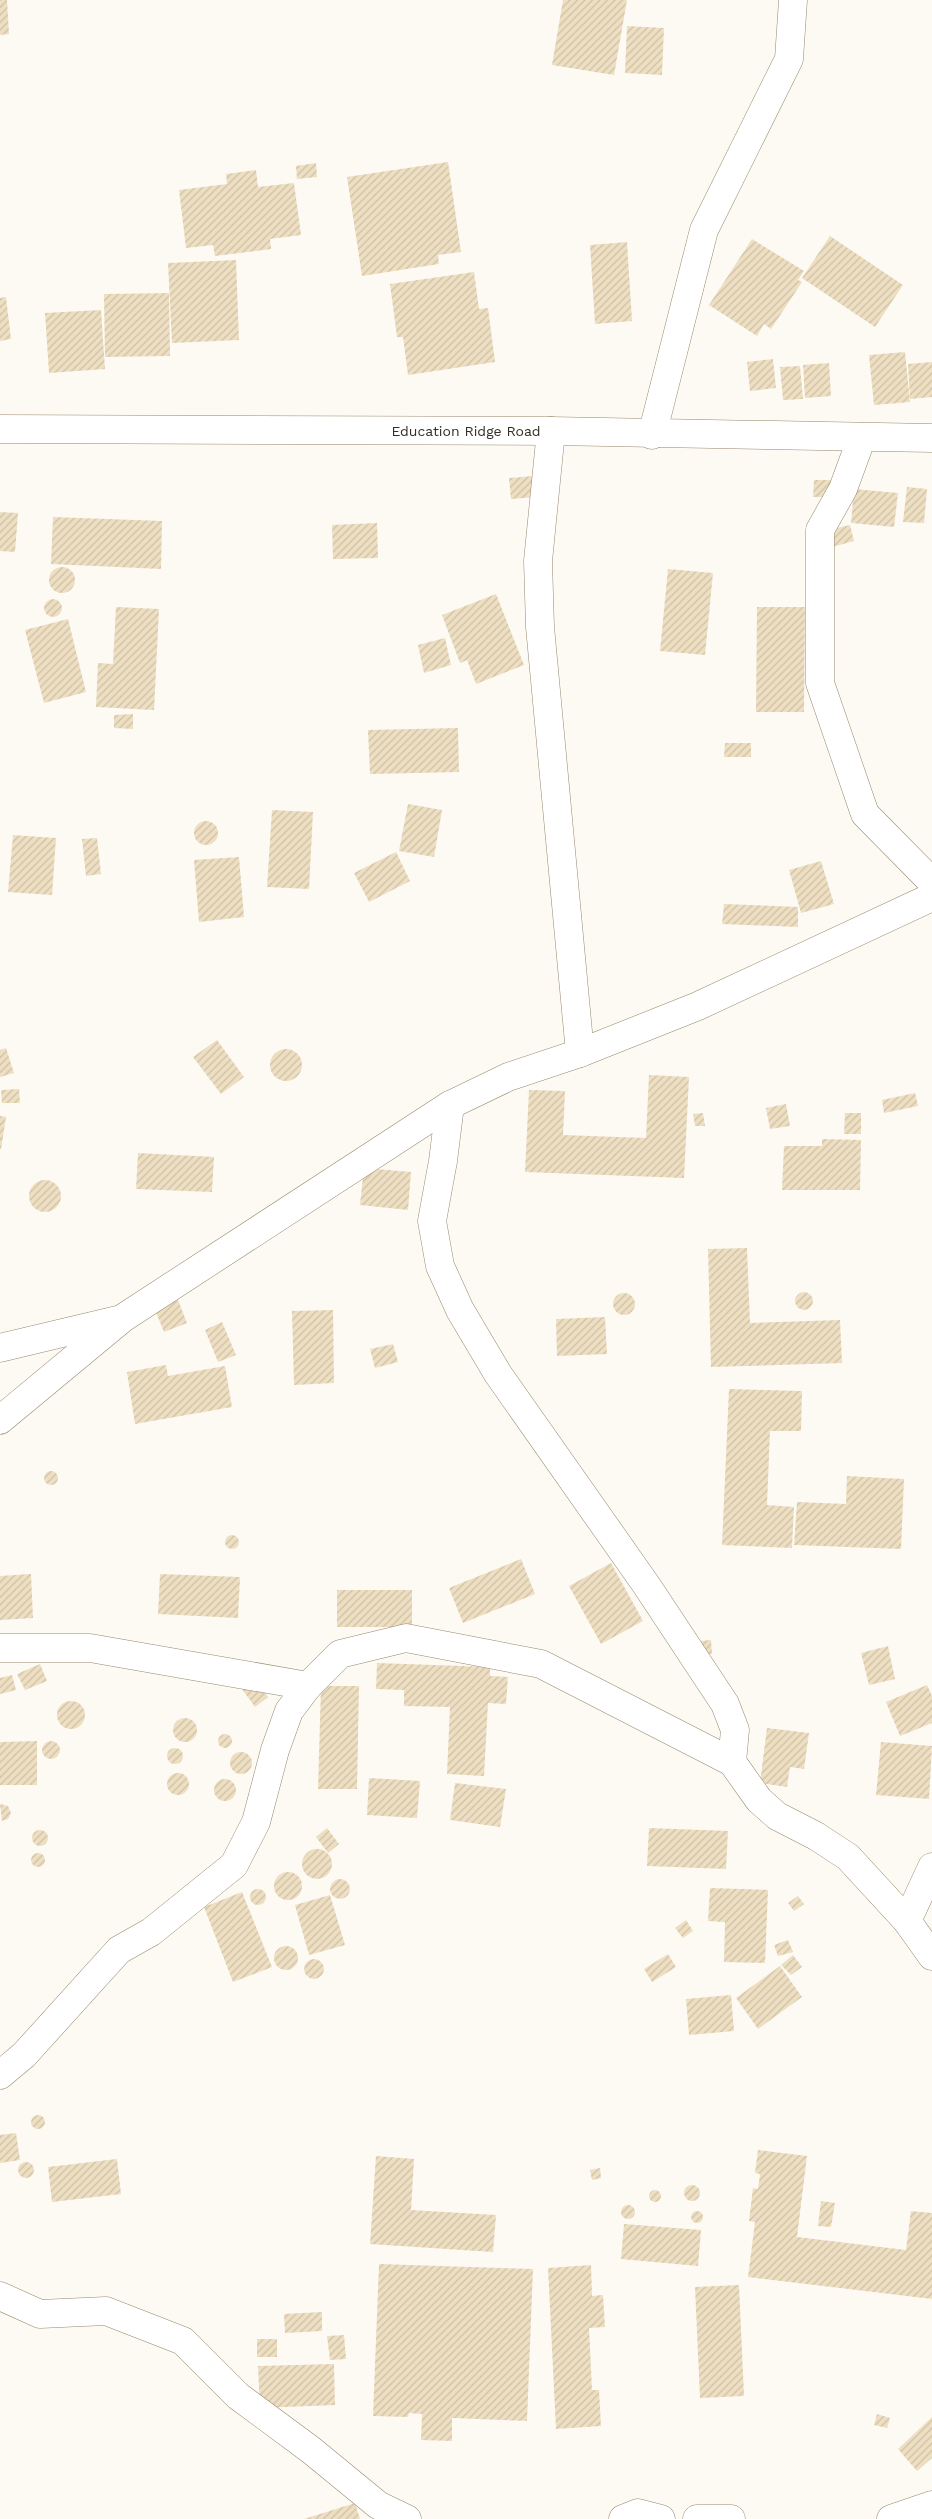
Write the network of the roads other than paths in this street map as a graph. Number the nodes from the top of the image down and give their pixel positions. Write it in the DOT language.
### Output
graph roads {
  1 [pos="793,0"];
  2 [pos="0,428"];
  3 [pos="551,431"];
  4 [pos="652,435"];
  5 [pos="862,437"];
  6 [pos="932,438"];
  7 [pos="932,882"];
  8 [pos="932,897"];
  9 [pos="580,1053"];
  10 [pos="450,1105"];
  11 [pos="123,1318"];
  12 [pos="0,1348"];
  13 [pos="0,1420"];
  14 [pos="0,1648"];
  15 [pos="308,1686"];
  16 [pos="732,1762"];
  17 [pos="932,1867"];
  18 [pos="907,1921"];
  19 [pos="932,1956"];
  20 [pos="0,2075"];
  21 [pos="0,2296"];
  22 [pos="932,2505"];
  23 [pos="407,2519"];
  24 [pos="623,2519"];
  25 [pos="660,2519"];
  26 [pos="697,2519"];
  27 [pos="731,2519"];
  28 [pos="891,2519"];
  1 -- 4 [label="street"];
  2 -- 3 [label="street, Education Ridge Road"];
  3 -- 4 [label="street, Education Ridge Road"];
  3 -- 9 [label="street"];
  4 -- 5 [label="street, Education Ridge Road"];
  5 -- 6 [label="street, Education Ridge Road"];
  5 -- 7 [label="street"];
  8 -- 9 [label="street"];
  9 -- 10 [label="street"];
  10 -- 11 [label="street"];
  10 -- 16 [label="street"];
  11 -- 12 [label="street"];
  11 -- 13 [label="street"];
  14 -- 15 [label="street"];
  15 -- 16 [label="street"];
  15 -- 20 [label="street"];
  16 -- 18 [label="street"];
  17 -- 18 [label="street"];
  18 -- 19 [label="street"];
  21 -- 23 [label="street"];
  22 -- 28 [label="street"];
  24 -- 25 [label="street"];
  26 -- 27 [label="street"];
}
